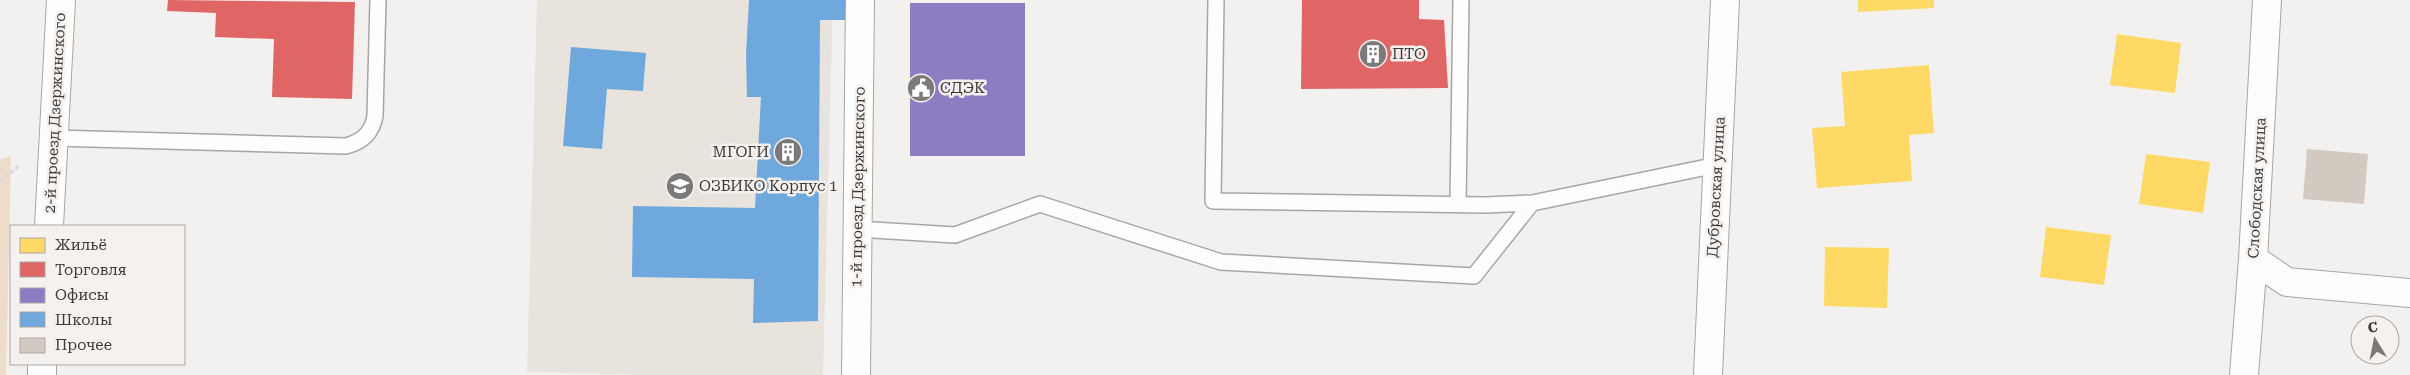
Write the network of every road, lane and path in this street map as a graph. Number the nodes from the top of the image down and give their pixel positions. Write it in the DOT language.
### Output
graph roads {
  1 [pos="61,0"];
  2 [pos="378,0"];
  3 [pos="860,0"];
  4 [pos="1216,0"];
  5 [pos="1461,0"];
  6 [pos="1725,0"];
  7 [pos="2267,0"];
  8 [pos="54,138"];
  9 [pos="1717,166"];
  10 [pos="1532,202"];
  11 [pos="1458,204"];
  12 [pos="49,225"];
  13 [pos="857,229"];
  14 [pos="2253,259"];
  15 [pos="2410,293"];
  16 [pos="856,375"];
  17 [pos="1708,375"];
  18 [pos="2244,375"];
  1 -- 8 [label="street, 2-й проезд Дзержинского"];
  2 -- 8 [label="lane"];
  3 -- 13 [label="street, 1-й проезд Дзержинского"];
  4 -- 11 [label="lane"];
  5 -- 11 [label="lane"];
  6 -- 9 [label="street, Дубровская улица"];
  7 -- 14 [label="street, Слободская улица"];
  8 -- 12 [label="street, 2-й проезд Дзержинского"];
  9 -- 10 [label="lane"];
  9 -- 17 [label="street, Дубровская улица"];
  10 -- 11 [label="lane"];
  10 -- 13 [label="lane"];
  13 -- 16 [label="street, 1-й проезд Дзержинского"];
  14 -- 15 [label="street"];
  14 -- 18 [label="street, Слободская улица"];
}
